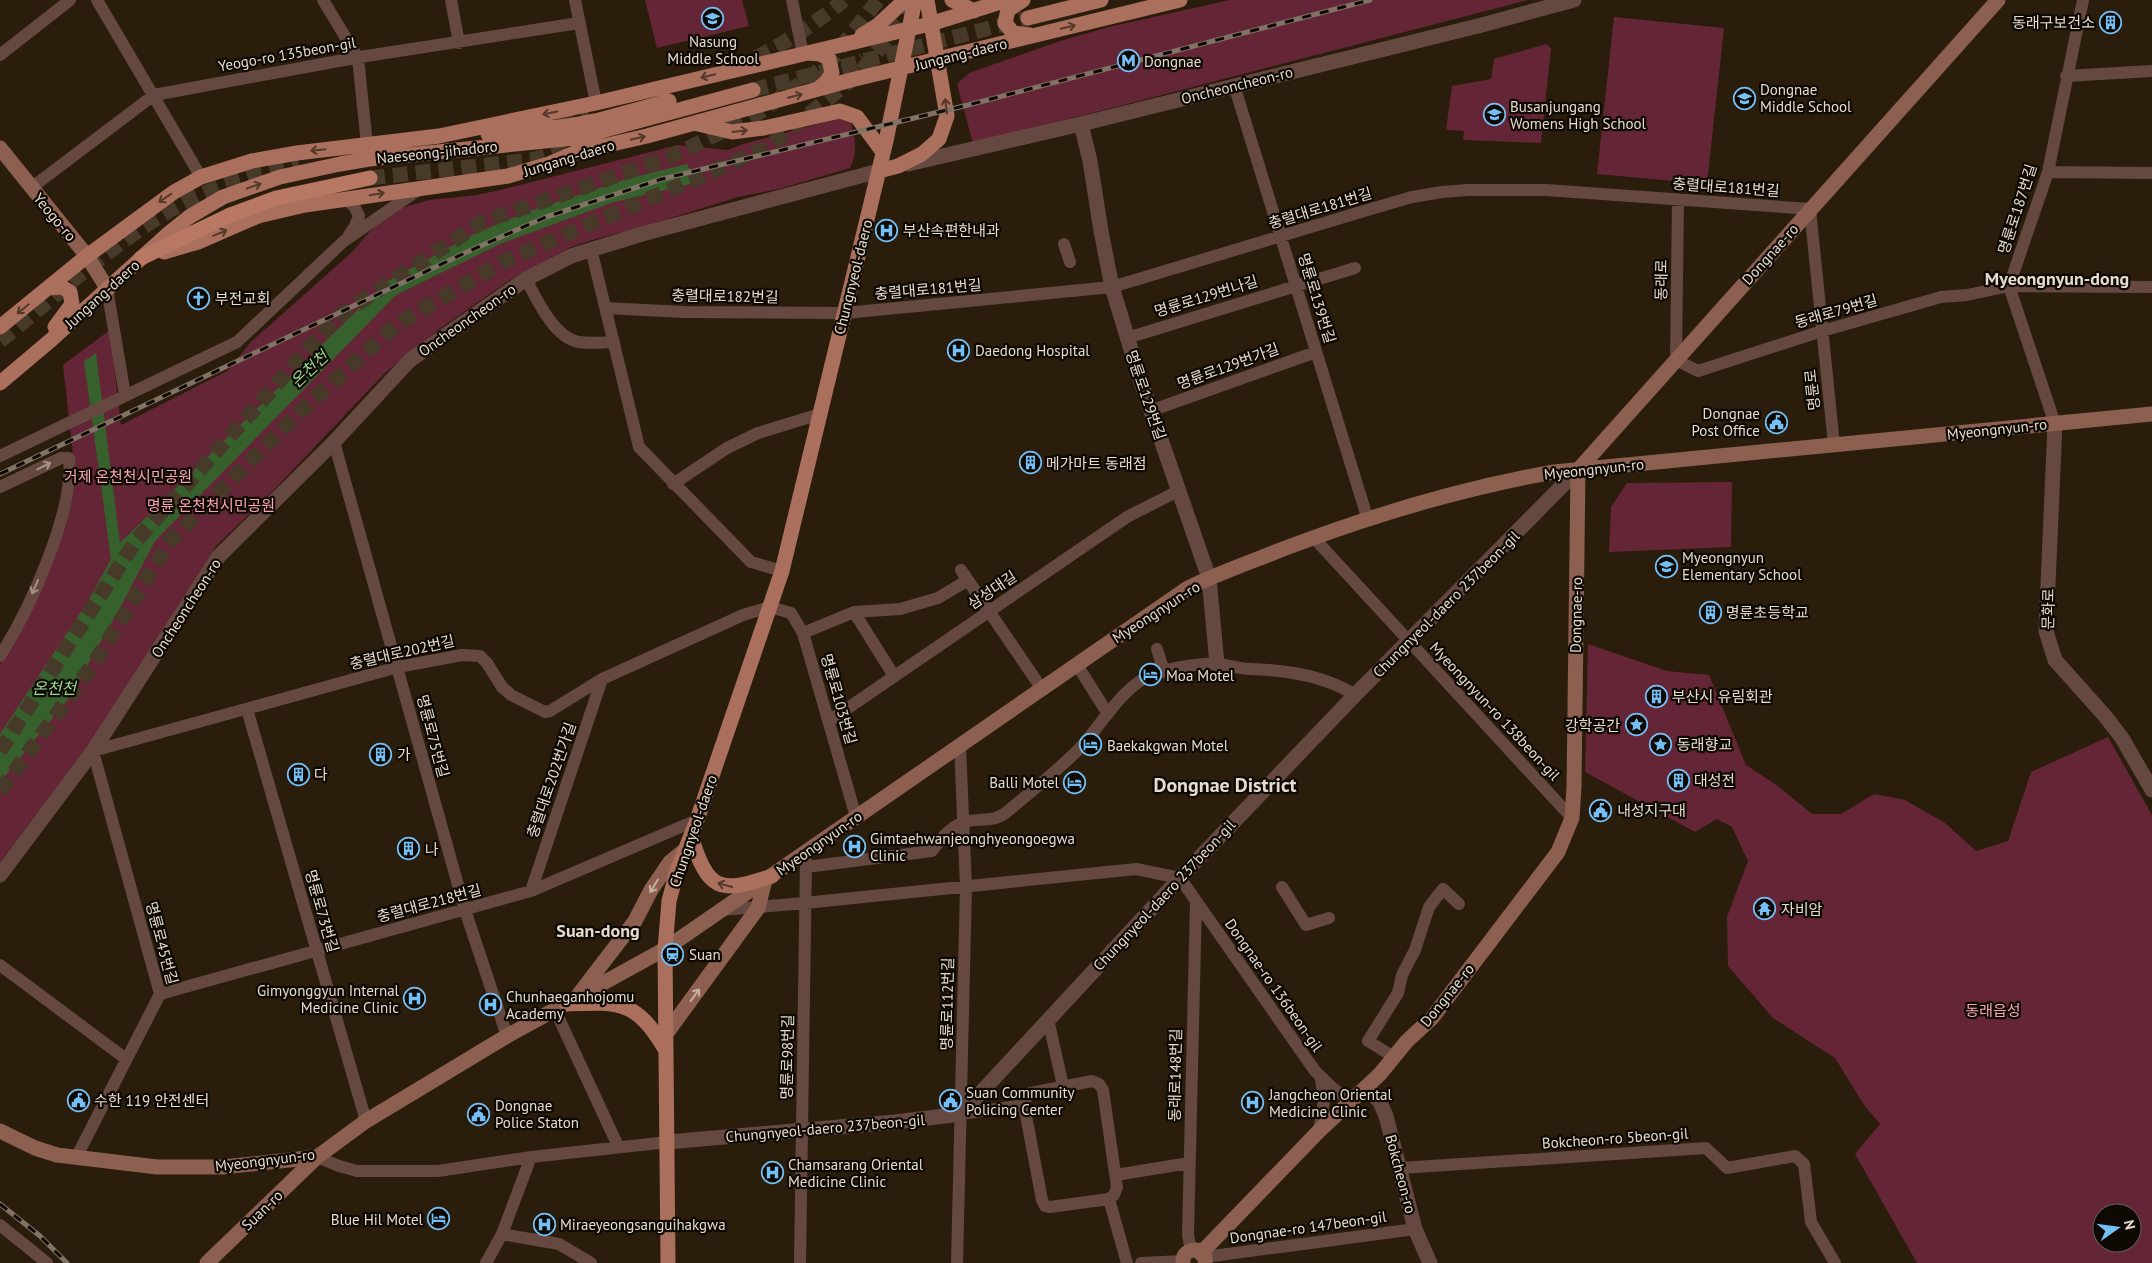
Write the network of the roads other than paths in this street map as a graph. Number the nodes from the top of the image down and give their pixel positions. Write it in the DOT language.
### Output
graph roads {
  1 [pos="70,0"];
  2 [pos="97,0"];
  3 [pos="323,0"];
  4 [pos="451,0"];
  5 [pos="575,0"];
  6 [pos="792,0"];
  7 [pos="905,0"];
  8 [pos="915,0"];
  9 [pos="927,0"];
  10 [pos="952,0"];
  11 [pos="1007,0"];
  12 [pos="1061,0"];
  13 [pos="1101,0"];
  14 [pos="1180,0"];
  15 [pos="1574,0"];
  16 [pos="1998,0"];
  17 [pos="2083,0"];
  18 [pos="1026,9"];
  19 [pos="974,12"];
  20 [pos="579,23"];
  21 [pos="930,24"];
  22 [pos="909,28"];
  23 [pos="1037,35"];
  24 [pos="851,42"];
  25 [pos="459,43"];
  26 [pos="805,53"];
  27 [pos="0,55"];
  28 [pos="358,58"];
  29 [pos="937,60"];
  30 [pos="902,68"];
  31 [pos="2152,71"];
  32 [pos="2066,76"];
  33 [pos="1234,85"];
  34 [pos="817,90"];
  35 [pos="154,95"];
  36 [pos="596,103"];
  37 [pos="693,122"];
  38 [pos="1081,124"];
  39 [pos="439,136"];
  40 [pos="367,145"];
  41 [pos="0,148"];
  42 [pos="882,160"];
  43 [pos="898,166"];
  44 [pos="2048,172"];
  45 [pos="2152,173"];
  46 [pos="201,177"];
  47 [pos="370,178"];
  48 [pos="31,188"];
  49 [pos="420,188"];
  50 [pos="345,199"];
  51 [pos="1678,200"];
  52 [pos="1810,209"];
  53 [pos="1281,237"];
  54 [pos="344,241"];
  55 [pos="1064,244"];
  56 [pos="592,249"];
  57 [pos="87,256"];
  58 [pos="141,258"];
  59 [pos="1070,262"];
  60 [pos="1355,268"];
  61 [pos="526,278"];
  62 [pos="1296,285"];
  63 [pos="2009,286"];
  64 [pos="1112,287"];
  65 [pos="2152,287"];
  66 [pos="48,288"];
  67 [pos="107,288"];
  68 [pos="606,308"];
  69 [pos="845,313"];
  70 [pos="1,324"];
  71 [pos="1822,331"];
  72 [pos="1126,338"];
  73 [pos="51,340"];
  74 [pos="614,342"];
  75 [pos="1316,352"];
  76 [pos="1676,360"];
  77 [pos="0,383"];
  78 [pos="125,395"];
  79 [pos="1150,411"];
  80 [pos="820,414"];
  81 [pos="2152,414"];
  82 [pos="2055,424"];
  83 [pos="334,442"];
  84 [pos="1834,445"];
  85 [pos="0,456"];
  86 [pos="1578,470"];
  87 [pos="673,484"];
  88 [pos="0,487"];
  89 [pos="1178,491"];
  90 [pos="1368,520"];
  91 [pos="1314,538"];
  92 [pos="782,571"];
  93 [pos="1209,578"];
  94 [pos="770,607"];
  95 [pos="989,611"];
  96 [pos="854,612"];
  97 [pos="803,633"];
  98 [pos="1408,642"];
  99 [pos="1157,649"];
  100 [pos="0,656"];
  101 [pos="1217,664"];
  102 [pos="1077,665"];
  103 [pos="398,668"];
  104 [pos="1164,672"];
  105 [pos="894,676"];
  106 [pos="602,679"];
  107 [pos="1042,689"];
  108 [pos="1355,695"];
  109 [pos="247,709"];
  110 [pos="1108,714"];
  111 [pos="828,721"];
  112 [pos="960,746"];
  113 [pos="93,751"];
  114 [pos="2152,790"];
  115 [pos="856,817"];
  116 [pos="1572,818"];
  117 [pos="698,820"];
  118 [pos="963,822"];
  119 [pos="27,839"];
  120 [pos="688,843"];
  121 [pos="806,860"];
  122 [pos="0,866"];
  123 [pos="0,875"];
  124 [pos="768,878"];
  125 [pos="1180,878"];
  126 [pos="966,887"];
  127 [pos="1282,887"];
  128 [pos="531,891"];
  129 [pos="1196,901"];
  130 [pos="805,904"];
  131 [pos="1459,904"];
  132 [pos="758,908"];
  133 [pos="465,910"];
  134 [pos="722,910"];
  135 [pos="1329,918"];
  136 [pos="665,949"];
  137 [pos="317,950"];
  138 [pos="0,965"];
  139 [pos="160,994"];
  140 [pos="566,1004"];
  141 [pos="1048,1019"];
  142 [pos="666,1034"];
  143 [pos="507,1036"];
  144 [pos="666,1050"];
  145 [pos="1394,1057"];
  146 [pos="126,1059"];
  147 [pos="1321,1079"];
  148 [pos="1063,1086"];
  149 [pos="1367,1088"];
  150 [pos="1352,1102"];
  151 [pos="1024,1105"];
  152 [pos="961,1114"];
  153 [pos="366,1121"];
  154 [pos="802,1130"];
  155 [pos="0,1131"];
  156 [pos="1319,1131"];
  157 [pos="668,1142"];
  158 [pos="618,1146"];
  159 [pos="317,1157"];
  160 [pos="531,1157"];
  161 [pos="76,1158"];
  162 [pos="1189,1163"];
  163 [pos="1400,1168"];
  164 [pos="1116,1175"];
  165 [pos="1109,1199"];
  166 [pos="2,1229"];
  167 [pos="1415,1229"];
  168 [pos="502,1234"];
  169 [pos="1195,1258"];
  170 [pos="47,1263"];
  171 [pos="207,1263"];
  172 [pos="486,1263"];
  173 [pos="591,1263"];
  174 [pos="668,1263"];
  175 [pos="800,1263"];
  176 [pos="957,1263"];
  177 [pos="1127,1263"];
  178 [pos="1141,1263"];
  179 [pos="1430,1263"];
  180 [pos="1835,1263"];
  1 -- 27 [label="street"];
  2 -- 35 [label="street"];
  3 -- 28 [label="street"];
  4 -- 25 [label="street"];
  5 -- 20 [label="street"];
  6 -- 26 [label="street"];
  7 -- 24 [label="main road"];
  8 -- 22 [label="main road, Chungnyeol-daero"];
  9 -- 21 [label="main road"];
  10 -- 19 [label="main road"];
  11 -- 19 [label="main road"];
  12 -- 18 [label="main road"];
  13 -- 18 [label="main road"];
  23 -- 14 [label="main road, Jungang-daero, one-way"];
  15 -- 33 [label="street, Oncheoncheon-ro"];
  16 -- 52 [label="main road, Dongnae-ro"];
  17 -- 32 [label="street, 명륜로187번길"];
  18 -- 23 [label="main road"];
  19 -- 21 [label="main road"];
  20 -- 25 [label="street, Yeogo-ro 135beon-gil"];
  20 -- 36 [label="street"];
  21 -- 22 [label="main road"];
  21 -- 29 [label="main road"];
  22 -- 24 [label="main road"];
  22 -- 30 [label="main road, Chungnyeol-daero"];
  23 -- 29 [label="main road, Jungang-daero"];
  24 -- 26 [label="main road"];
  25 -- 28 [label="street, Yeogo-ro 135beon-gil"];
  26 -- 34 [label="main road"];
  26 -- 36 [label="main road, one-way"];
  28 -- 35 [label="street, Yeogo-ro 135beon-gil"];
  28 -- 40 [label="street"];
  29 -- 30 [label="main road, Jungang-daero"];
  43 -- 29 [label="main road, one-way"];
  30 -- 34 [label="main road, Jungang-daero"];
  30 -- 42 [label="main road, Chungnyeol-daero"];
  31 -- 32 [label="street"];
  32 -- 44 [label="street, 명륜로187번길"];
  33 -- 38 [label="street, Oncheoncheon-ro"];
  33 -- 53 [label="street, 명륜로139번길"];
  37 -- 34 [label="main road, Jungang-daero, one-way"];
  35 -- 46 [label="street"];
  35 -- 48 [label="street, Yeogo-ro 135beon-gil"];
  36 -- 39 [label="main road, one-way"];
  37 -- 42 [label="main road, one-way"];
  49 -- 37 [label="main road, Jungang-daero, one-way"];
  38 -- 43 [label="street, Oncheoncheon-ro"];
  38 -- 64 [label="street, 명륜로129번길"];
  39 -- 40 [label="main road"];
  58 -- 39 [label="main road, Naeseong-jihadoro, one-way"];
  40 -- 46 [label="main road, one-way"];
  41 -- 48 [label="main road, Yeogo-ro"];
  42 -- 43 [label="main road"];
  42 -- 56 [label="street, Oncheoncheon-ro"];
  42 -- 69 [label="main road, Chungnyeol-daero"];
  44 -- 45 [label="street"];
  44 -- 63 [label="street, 명륜로187번길"];
  46 -- 57 [label="main road, one-way"];
  47 -- 58 [label="highway"];
  48 -- 57 [label="main road, Yeogo-ro"];
  50 -- 49 [label="main road, Jungang-daero, one-way"];
  49 -- 54 [label="street"];
  50 -- 54 [label="street"];
  58 -- 50 [label="main road, Jungang-daero, one-way"];
  51 -- 52 [label="street, 충렬대로181번길"];
  51 -- 53 [label="street, 충렬대로181번길"];
  51 -- 76 [label="street, 동래로"];
  52 -- 71 [label="street, 명륜로"];
  52 -- 76 [label="main road, Dongnae-ro"];
  53 -- 62 [label="street, 명륜로139번길"];
  53 -- 64 [label="street, 충렬대로181번길"];
  54 -- 78 [label="street"];
  55 -- 59 [label="street"];
  56 -- 61 [label="street, Oncheoncheon-ro"];
  56 -- 68 [label="street"];
  57 -- 66 [label="main road"];
  57 -- 67 [label="main road, Yeogo-ro"];
  58 -- 67 [label="main road, Jungang-daero"];
  60 -- 62 [label="street, 명륜로129번나길"];
  61 -- 74 [label="street, Oncheoncheon-ro"];
  61 -- 83 [label="street, Oncheoncheon-ro"];
  62 -- 72 [label="street, 명륜로129번나길"];
  62 -- 75 [label="street, 명륜로139번길"];
  63 -- 65 [label="street, 동래로79번길"];
  63 -- 71 [label="street, 동래로79번길"];
  63 -- 82 [label="street"];
  64 -- 69 [label="street, 충렬대로181번길"];
  64 -- 72 [label="street, 명륜로129번길"];
  66 -- 70 [label="main road, one-way"];
  66 -- 73 [label="main road"];
  67 -- 73 [label="main road, Jungang-daero"];
  67 -- 78 [label="street"];
  68 -- 69 [label="street, 충렬대로182번길"];
  68 -- 74 [label="street"];
  69 -- 80 [label="main road, Chungnyeol-daero"];
  71 -- 76 [label="street, 동래로79번길"];
  71 -- 84 [label="street, 명륜로"];
  72 -- 79 [label="street, 명륜로129번길"];
  73 -- 77 [label="main road, Jungang-daero"];
  74 -- 87 [label="street"];
  75 -- 79 [label="street, 명륜로129번가길"];
  75 -- 90 [label="street, 명륜로139번길"];
  76 -- 86 [label="main road, Dongnae-ro"];
  78 -- 85 [label="street"];
  79 -- 89 [label="street, 명륜로129번길"];
  80 -- 87 [label="street"];
  80 -- 92 [label="main road, Chungnyeol-daero"];
  81 -- 82 [label="main road, Myeongnyun-ro"];
  82 -- 84 [label="main road, Myeongnyun-ro"];
  82 -- 114 [label="street, 문화로"];
  83 -- 103 [label="street, 명륜로75번길"];
  83 -- 113 [label="street, Oncheoncheon-ro"];
  84 -- 86 [label="main road, Myeongnyun-ro"];
  86 -- 90 [label="main road, Myeongnyun-ro"];
  86 -- 98 [label="street, Chungnyeol-daero 237beon-gil"];
  86 -- 116 [label="main road, Dongnae-ro"];
  87 -- 92 [label="street"];
  88 -- 100 [label="street, one-way"];
  89 -- 93 [label="street, 명륜로129번길"];
  89 -- 95 [label="street, 삼성대길"];
  90 -- 91 [label="main road, Myeongnyun-ro"];
  91 -- 93 [label="main road, Myeongnyun-ro"];
  91 -- 98 [label="street, Myeongnyun-ro 138beon-gil"];
  92 -- 94 [label="main road, Chungnyeol-daero"];
  93 -- 101 [label="street, 명륜로129번길"];
  93 -- 102 [label="main road, Myeongnyun-ro"];
  94 -- 97 [label="street, 명륜로103번길"];
  94 -- 106 [label="street, 충렬대로202번길"];
  94 -- 117 [label="main road, Chungnyeol-daero"];
  95 -- 96 [label="street"];
  95 -- 105 [label="street, 삼성대길"];
  95 -- 107 [label="street"];
  96 -- 97 [label="street"];
  96 -- 105 [label="street"];
  97 -- 111 [label="street, 명륜로103번길"];
  98 -- 108 [label="street, Chungnyeol-daero 237beon-gil"];
  98 -- 116 [label="street, Myeongnyun-ro 138beon-gil"];
  99 -- 104 [label="street"];
  101 -- 104 [label="street"];
  101 -- 108 [label="street"];
  102 -- 107 [label="main road, Myeongnyun-ro"];
  102 -- 110 [label="street"];
  103 -- 106 [label="street, 충렬대로202번길"];
  103 -- 109 [label="street, 충렬대로202번길"];
  103 -- 133 [label="street, 명륜로75번길"];
  104 -- 110 [label="street"];
  105 -- 111 [label="street, 삼성대길"];
  106 -- 128 [label="street, 충렬대로202번가길"];
  107 -- 112 [label="main road, Myeongnyun-ro"];
  108 -- 125 [label="street, Chungnyeol-daero 237beon-gil"];
  109 -- 113 [label="street, 충렬대로202번길"];
  109 -- 137 [label="street, 명륜로73번길"];
  110 -- 118 [label="street"];
  111 -- 115 [label="street, 명륜로103번길"];
  112 -- 115 [label="main road, Myeongnyun-ro"];
  112 -- 118 [label="street, 명륜로112번길"];
  113 -- 119 [label="street, Oncheoncheon-ro"];
  113 -- 139 [label="street, 명륜로45번길"];
  115 -- 121 [label="main road, Myeongnyun-ro"];
  116 -- 145 [label="main road, Dongnae-ro"];
  117 -- 120 [label="main road, Chungnyeol-daero"];
  117 -- 128 [label="street, 충렬대로218번길"];
  118 -- 121 [label="street"];
  118 -- 126 [label="street, 명륜로112번길"];
  119 -- 122 [label="street"];
  119 -- 123 [label="street, Oncheoncheon-ro"];
  124 -- 120 [label="main road, one-way"];
  120 -- 136 [label="main road, Chungnyeol-daero"];
  120 -- 140 [label="main road, one-way"];
  121 -- 124 [label="main road, Myeongnyun-ro"];
  121 -- 130 [label="street, 명륜로98번길"];
  124 -- 132 [label="main road"];
  124 -- 134 [label="main road, Myeongnyun-ro"];
  125 -- 126 [label="street"];
  125 -- 129 [label="street, Dongnae-ro 136beon-gil"];
  125 -- 141 [label="street, Chungnyeol-daero 237beon-gil"];
  126 -- 130 [label="street"];
  126 -- 152 [label="street, 명륜로112번길"];
  127 -- 135 [label="street"];
  128 -- 133 [label="street, 충렬대로218번길"];
  129 -- 147 [label="street, Dongnae-ro 136beon-gil"];
  129 -- 162 [label="street, 동래로148번길"];
  130 -- 132 [label="street"];
  130 -- 154 [label="street, 명륜로98번길"];
  131 -- 145 [label="street"];
  132 -- 134 [label="street"];
  142 -- 132 [label="main road, one-way"];
  133 -- 137 [label="street, 충렬대로218번길"];
  133 -- 143 [label="street, 명륜로75번길"];
  134 -- 136 [label="main road, Myeongnyun-ro"];
  136 -- 140 [label="main road, Myeongnyun-ro"];
  136 -- 142 [label="main road, Chungnyeol-daero"];
  137 -- 139 [label="street, 충렬대로218번길"];
  137 -- 153 [label="street, 명륜로73번길"];
  138 -- 146 [label="street"];
  139 -- 146 [label="street, 명륜로45번길"];
  140 -- 143 [label="main road, Myeongnyun-ro"];
  140 -- 144 [label="main road"];
  140 -- 158 [label="street"];
  141 -- 148 [label="street"];
  141 -- 152 [label="street, Chungnyeol-daero 237beon-gil"];
  142 -- 144 [label="main road, Chungnyeol-daero"];
  143 -- 153 [label="main road, Myeongnyun-ro"];
  144 -- 157 [label="main road, Chungnyeol-daero"];
  145 -- 149 [label="main road, Dongnae-ro"];
  146 -- 161 [label="street, 명륜로45번길"];
  147 -- 150 [label="street, Dongnae-ro 136beon-gil"];
  147 -- 156 [label="street"];
  148 -- 151 [label="street"];
  148 -- 164 [label="street"];
  149 -- 150 [label="main road, Dongnae-ro"];
  149 -- 163 [label="street, Bokcheon-ro"];
  150 -- 156 [label="main road, Dongnae-ro"];
  151 -- 152 [label="street"];
  151 -- 165 [label="street"];
  152 -- 154 [label="street, Chungnyeol-daero 237beon-gil"];
  152 -- 176 [label="street, 명륜로112번길"];
  153 -- 159 [label="main road, Myeongnyun-ro"];
  154 -- 157 [label="street, Chungnyeol-daero 237beon-gil"];
  154 -- 175 [label="street, 명륜로98번길"];
  155 -- 161 [label="main road, Myeongnyun-ro"];
  156 -- 169 [label="main road, Dongnae-ro"];
  157 -- 158 [label="street"];
  157 -- 174 [label="main road, Chungnyeol-daero"];
  158 -- 160 [label="street"];
  159 -- 160 [label="street"];
  159 -- 161 [label="main road, Myeongnyun-ro"];
  159 -- 171 [label="main road, Suan-ro"];
  160 -- 168 [label="street"];
  162 -- 164 [label="street"];
  162 -- 169 [label="street, 동래로148번길"];
  163 -- 167 [label="street, Bokcheon-ro"];
  163 -- 180 [label="street, Bokcheon-ro 5beon-gil"];
  164 -- 165 [label="street"];
  165 -- 177 [label="street"];
  166 -- 170 [label="street"];
  167 -- 169 [label="street, Dongnae-ro 147beon-gil"];
  167 -- 179 [label="street, Bokcheon-ro"];
  168 -- 172 [label="street"];
  168 -- 173 [label="street"];
  169 -- 178 [label="street, Dongnae-ro 147beon-gil"];
}
